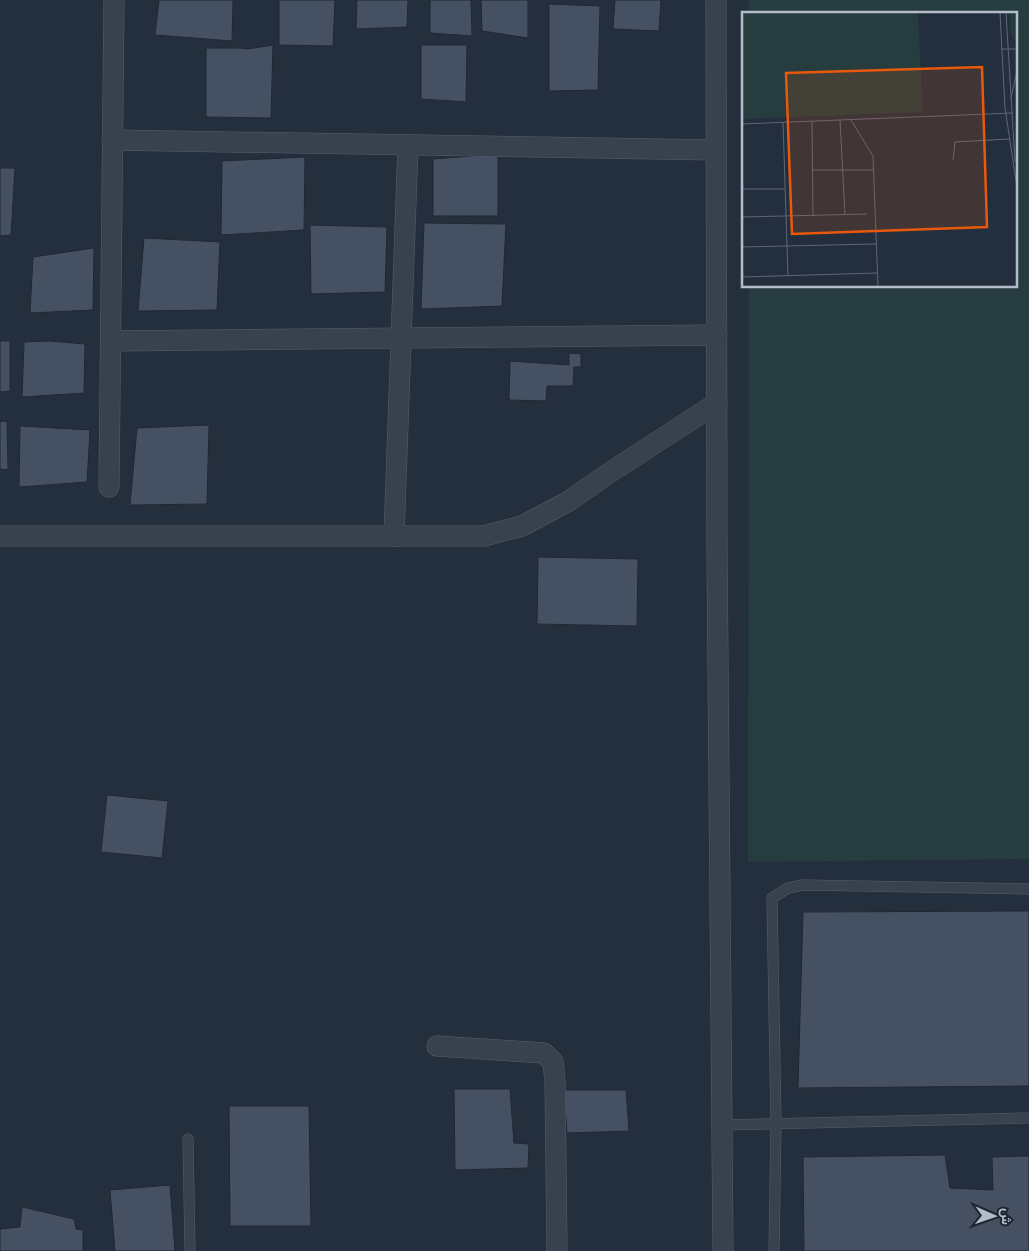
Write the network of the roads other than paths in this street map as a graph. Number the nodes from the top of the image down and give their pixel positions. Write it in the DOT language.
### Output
graph roads {
  1 [pos="114,0"];
  2 [pos="716,0"];
  3 [pos="112,140"];
  4 [pos="408,145"];
  5 [pos="716,150"];
  6 [pos="717,335"];
  7 [pos="400,338"];
  8 [pos="111,341"];
  9 [pos="717,403"];
  10 [pos="109,487"];
  11 [pos="0,536"];
  12 [pos="394,536"];
  13 [pos="1029,888"];
  14 [pos="437,1046"];
  15 [pos="1029,1118"];
  16 [pos="776,1124"];
  17 [pos="722,1125"];
  18 [pos="188,1140"];
  19 [pos="190,1251"];
  20 [pos="557,1251"];
  21 [pos="723,1251"];
  22 [pos="774,1251"];
  1 -- 3 [label="street"];
  2 -- 5 [label="street"];
  3 -- 4 [label="street"];
  3 -- 8 [label="street"];
  4 -- 5 [label="street"];
  4 -- 7 [label="street"];
  5 -- 6 [label="street"];
  6 -- 7 [label="street"];
  6 -- 9 [label="street"];
  7 -- 8 [label="street"];
  7 -- 12 [label="street"];
  8 -- 10 [label="street"];
  9 -- 12 [label="street"];
  9 -- 17 [label="street"];
  11 -- 12 [label="street"];
  13 -- 16 [label="lane"];
  14 -- 20 [label="street"];
  15 -- 16 [label="lane"];
  16 -- 17 [label="lane"];
  16 -- 22 [label="lane"];
  17 -- 21 [label="street"];
  18 -- 19 [label="lane"];
}
